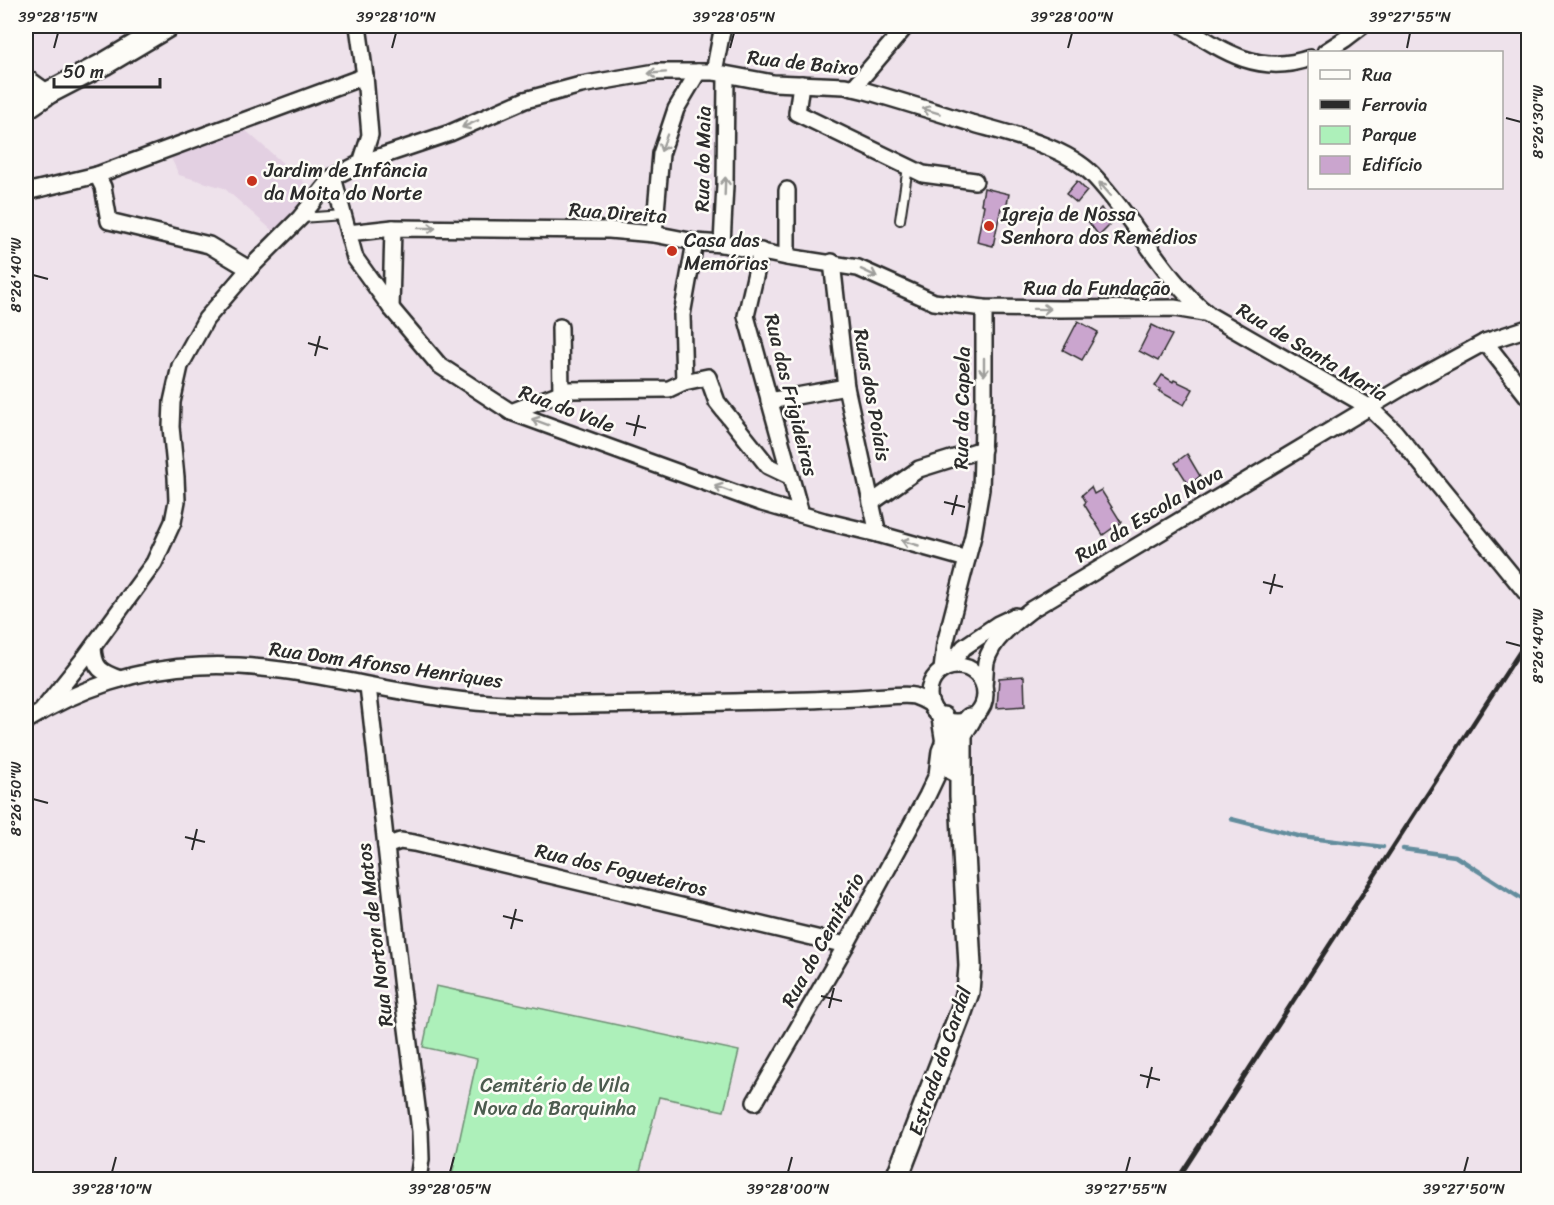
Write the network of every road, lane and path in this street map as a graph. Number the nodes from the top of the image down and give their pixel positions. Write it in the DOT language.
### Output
graph roads {
  1 [pos="168,26"];
  2 [pos="358,26"];
  3 [pos="723,26"];
  4 [pos="906,26"];
  5 [pos="1184,26"];
  6 [pos="1362,26"];
  7 [pos="1327,51"];
  8 [pos="1308,58"];
  9 [pos="698,72"];
  10 [pos="720,74"];
  11 [pos="365,76"];
  12 [pos="26,79"];
  13 [pos="801,84"];
  14 [pos="853,88"];
  15 [pos="48,93"];
  16 [pos="26,108"];
  17 [pos="361,163"];
  18 [pos="908,167"];
  19 [pos="97,175"];
  20 [pos="333,177"];
  21 [pos="975,181"];
  22 [pos="787,190"];
  23 [pos="26,192"];
  24 [pos="343,215"];
  25 [pos="300,218"];
  26 [pos="900,220"];
  27 [pos="393,228"];
  28 [pos="348,233"];
  29 [pos="654,234"];
  30 [pos="695,242"];
  31 [pos="722,244"];
  32 [pos="761,251"];
  33 [pos="787,257"];
  34 [pos="832,262"];
  35 [pos="249,269"];
  36 [pos="391,308"];
  37 [pos="984,309"];
  38 [pos="1209,315"];
  39 [pos="560,327"];
  40 [pos="1528,328"];
  41 [pos="1485,342"];
  42 [pos="684,382"];
  43 [pos="846,387"];
  44 [pos="561,394"];
  45 [pos="1528,397"];
  46 [pos="769,401"];
  47 [pos="1370,407"];
  48 [pos="511,412"];
  49 [pos="983,449"];
  50 [pos="789,476"];
  51 [pos="871,503"];
  52 [pos="801,514"];
  53 [pos="878,534"];
  54 [pos="967,559"];
  55 [pos="1528,595"];
  56 [pos="1032,609"];
  57 [pos="952,613"];
  58 [pos="93,647"];
  59 [pos="964,647"];
  60 [pos="942,671"];
  61 [pos="120,679"];
  62 [pos="984,685"];
  63 [pos="368,686"];
  64 [pos="895,696"];
  65 [pos="41,712"];
  66 [pos="946,719"];
  67 [pos="26,721"];
  68 [pos="927,796"];
  69 [pos="962,796"];
  70 [pos="386,846"];
  71 [pos="846,945"];
  72 [pos="755,1102"];
  73 [pos="418,1179"];
  74 [pos="896,1179"];
  1 -- 15 [label="street"];
  2 -- 11 [label="street"];
  3 -- 10 [label="street, Rua do Maia"];
  4 -- 14 [label="street"];
  5 -- 8 [label="street"];
  6 -- 7 [label="street"];
  9 -- 10 [label="street, Rua de Baixo"];
  9 -- 17 [label="street, Rua de Baixo, one-way"];
  9 -- 29 [label="street, one-way"];
  10 -- 13 [label="street, Rua de Baixo"];
  31 -- 10 [label="street, Rua do Maia, one-way"];
  11 -- 17 [label="street"];
  11 -- 19 [label="street"];
  12 -- 15 [label="street"];
  13 -- 14 [label="street, Rua de Baixo"];
  13 -- 18 [label="street"];
  38 -- 14 [label="street, Rua de Baixo, one-way"];
  15 -- 16 [label="street"];
  17 -- 20 [label="street, Rua de Baixo"];
  18 -- 21 [label="street"];
  18 -- 26 [label="lane"];
  19 -- 23 [label="street"];
  19 -- 35 [label="street"];
  20 -- 24 [label="street, Rua do Vale"];
  20 -- 25 [label="street"];
  22 -- 33 [label="street"];
  24 -- 25 [label="lane"];
  24 -- 28 [label="street, Rua do Vale"];
  25 -- 35 [label="street"];
  27 -- 28 [label="street, Rua Direita"];
  27 -- 29 [label="street, Rua Direita, one-way"];
  27 -- 36 [label="street"];
  28 -- 36 [label="street, Rua do Vale"];
  29 -- 30 [label="street, Rua Direita"];
  30 -- 31 [label="street, Rua Direita"];
  30 -- 42 [label="street"];
  31 -- 32 [label="street, Rua Direita"];
  32 -- 33 [label="street, Rua Direita"];
  32 -- 46 [label="street, Rua das Frigideiras"];
  33 -- 34 [label="street, Rua Direita"];
  34 -- 37 [label="street, Rua Direita, one-way"];
  34 -- 43 [label="street, Ruas dos Poíais"];
  35 -- 58 [label="street"];
  36 -- 48 [label="street, Rua do Vale"];
  37 -- 38 [label="street, Rua da Fundação, one-way"];
  37 -- 49 [label="street, Rua da Capela, one-way"];
  38 -- 47 [label="street, Rua de Santa Maria"];
  39 -- 44 [label="street"];
  40 -- 41 [label="street, Rua da Escola Nova"];
  41 -- 45 [label="street"];
  41 -- 47 [label="street, Rua da Escola Nova"];
  42 -- 44 [label="street"];
  42 -- 50 [label="street"];
  43 -- 46 [label="street"];
  43 -- 51 [label="street, Ruas dos Poíais"];
  44 -- 48 [label="street"];
  46 -- 50 [label="street, Rua das Frigideiras"];
  47 -- 55 [label="street, Rua de Santa Maria"];
  47 -- 56 [label="street, Rua da Escola Nova"];
  52 -- 48 [label="street, Rua do Vale, one-way"];
  49 -- 51 [label="street"];
  49 -- 54 [label="street, Rua da Capela"];
  50 -- 52 [label="street, Rua das Frigideiras"];
  51 -- 53 [label="street, Ruas dos Poíais"];
  52 -- 53 [label="street, Rua do Vale"];
  54 -- 53 [label="street, Rua do Vale, one-way"];
  54 -- 57 [label="street, Rua da Capela"];
  56 -- 59 [label="street"];
  56 -- 62 [label="street, Rua da Escola Nova"];
  57 -- 59 [label="street, Rua da Capela"];
  57 -- 60 [label="street, Rua da Capela"];
  58 -- 61 [label="street"];
  58 -- 65 [label="street"];
  59 -- 60 [label="street"];
  60 -- 62 [label="street"];
  60 -- 64 [label="street, Rua Dom Afonso Henriques"];
  60 -- 66 [label="street"];
  61 -- 63 [label="street, Rua Dom Afonso Henriques"];
  61 -- 65 [label="street, Rua Dom Afonso Henriques"];
  62 -- 66 [label="street"];
  63 -- 64 [label="street, Rua Dom Afonso Henriques"];
  63 -- 70 [label="street, Rua Norton de Matos"];
  64 -- 66 [label="street, Rua Dom Afonso Henriques"];
  65 -- 67 [label="street, Rua Dom Afonso Henriques"];
  66 -- 68 [label="street, Rua do Cemitério"];
  66 -- 68 [label="street, Rua do Cemitério"];
  66 -- 69 [label="street, Estrada do Cardal"];
  66 -- 69 [label="street, Estrada do Cardal"];
  68 -- 71 [label="street, Rua do Cemitério"];
  69 -- 74 [label="street, Estrada do Cardal"];
  70 -- 71 [label="street, Rua dos Fogueteiros"];
  70 -- 73 [label="street, Rua Norton de Matos"];
  71 -- 72 [label="street, Rua do Cemitério"];
}
